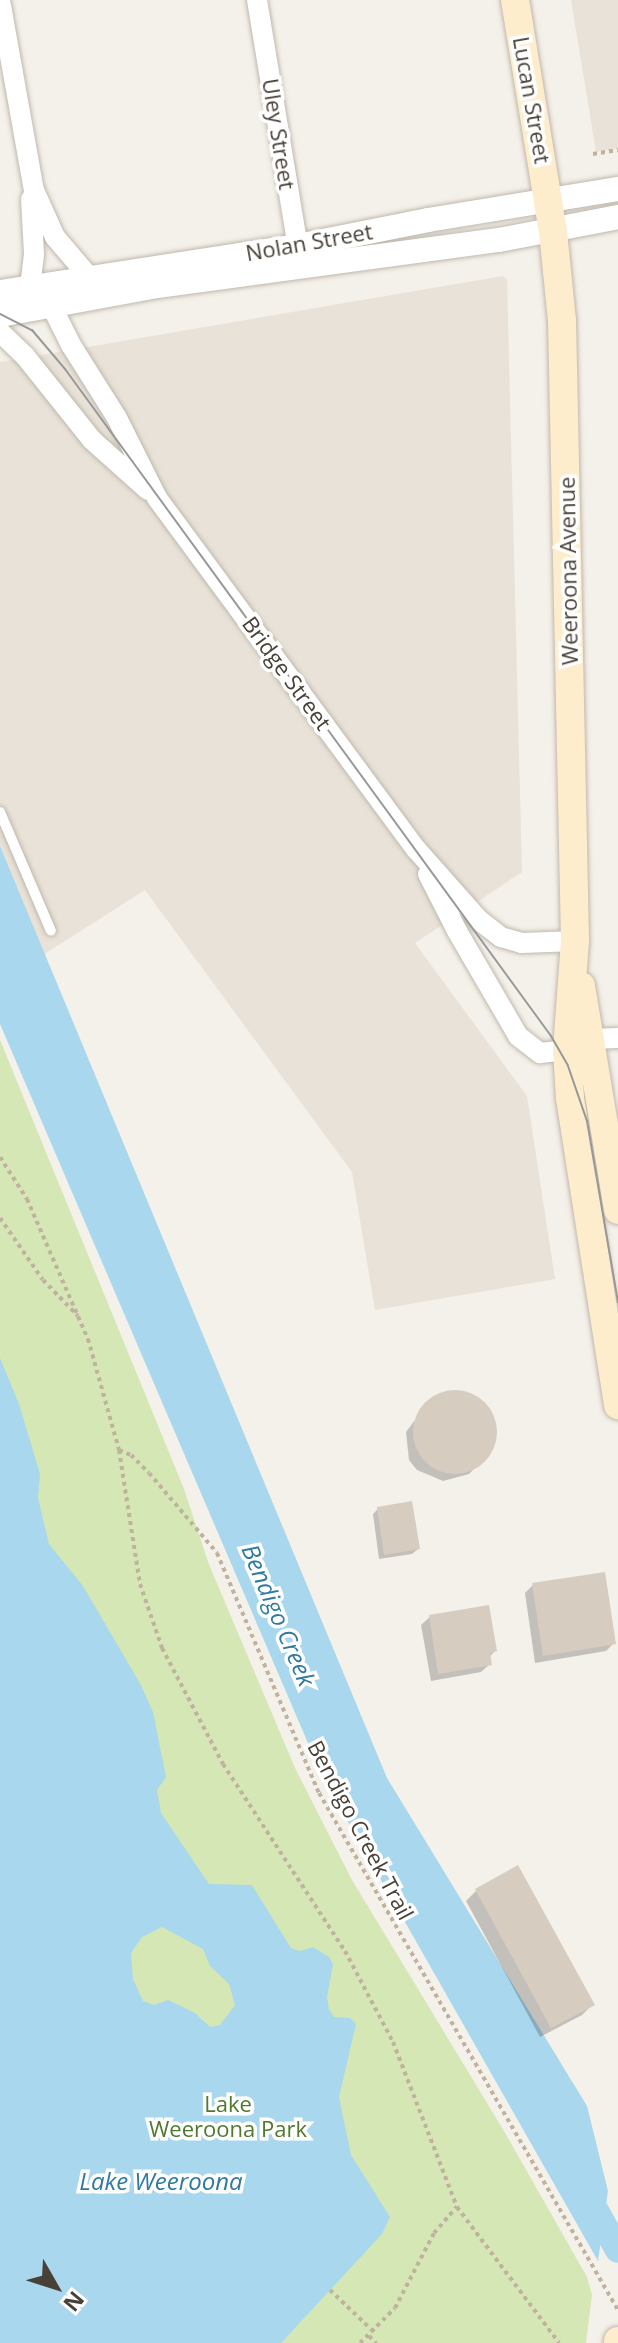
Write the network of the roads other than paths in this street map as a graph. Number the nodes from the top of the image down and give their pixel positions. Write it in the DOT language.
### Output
graph roads {
  1 [pos="0,0"];
  2 [pos="257,0"];
  3 [pos="515,0"];
  4 [pos="29,166"];
  5 [pos="618,189"];
  6 [pos="548,201"];
  7 [pos="618,217"];
  8 [pos="553,232"];
  9 [pos="300,256"];
  10 [pos="89,277"];
  11 [pos="0,292"];
  12 [pos="42,292"];
  13 [pos="0,315"];
  14 [pos="0,332"];
  15 [pos="157,498"];
  16 [pos="0,812"];
  17 [pos="416,849"];
  18 [pos="51,931"];
  19 [pos="575,941"];
  20 [pos="592,1043"];
  21 [pos="618,1210"];
  22 [pos="618,1405"];
  1 -- 4 [label="street"];
  2 -- 9 [label="street, Uley Street"];
  3 -- 6 [label="main road, Lucan Street"];
  4 -- 10 [label="street"];
  4 -- 12 [label="street"];
  5 -- 6 [label="street, Nolan Street"];
  6 -- 8 [label="main road, Weeroona Avenue"];
  6 -- 9 [label="street, Nolan Street"];
  7 -- 8 [label="street, Nolan Street"];
  8 -- 9 [label="street, Nolan Street"];
  8 -- 19 [label="main road, Weeroona Avenue"];
  9 -- 10 [label="street, Nolan Street"];
  9 -- 12 [label="street, Nolan Street"];
  10 -- 12 [label="street, Nolan Street"];
  11 -- 12 [label="street, Nolan Street"];
  12 -- 13 [label="street, Nolan Street"];
  12 -- 15 [label="street, Bridge Street"];
  14 -- 15 [label="street, Bridge Street"];
  15 -- 17 [label="street, Bridge Street"];
  16 -- 18 [label="lane"];
  17 -- 19 [label="street, Bridge Street"];
  17 -- 20 [label="street, Bridge Street"];
  19 -- 20 [label="main road, Weeroona Avenue"];
  20 -- 21 [label="main road, Weeroona Avenue"];
  20 -- 22 [label="main road, Weeroona Avenue"];
}
